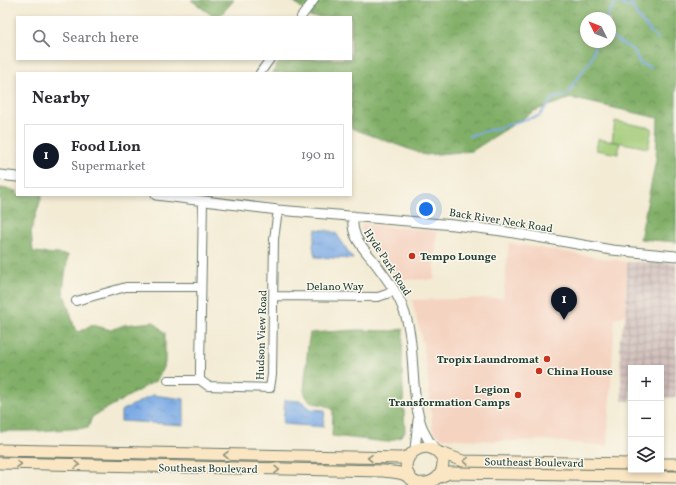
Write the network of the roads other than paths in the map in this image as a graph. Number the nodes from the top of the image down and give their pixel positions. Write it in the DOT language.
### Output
graph roads {
  1 [pos="314,0"];
  2 [pos="302,16"];
  3 [pos="269,60"];
  4 [pos="261,72"];
  5 [pos="0,175"];
  6 [pos="16,177"];
  7 [pos="180,196"];
  8 [pos="204,201"];
  9 [pos="278,210"];
  10 [pos="353,216"];
  11 [pos="676,256"];
  12 [pos="201,287"];
  13 [pos="394,290"];
  14 [pos="274,296"];
  15 [pos="76,301"];
  16 [pos="168,380"];
  17 [pos="200,380"];
  18 [pos="418,416"];
  19 [pos="0,450"];
  20 [pos="436,451"];
  21 [pos="412,453"];
  22 [pos="0,463"];
  23 [pos="628,464"];
  24 [pos="664,464"];
  25 [pos="676,464"];
  26 [pos="676,478"];
  27 [pos="437,481"];
  28 [pos="415,483"];
  1 -- 2 [label="street"];
  3 -- 4 [label="street"];
  5 -- 6 [label="street"];
  7 -- 8 [label="street, Back River Neck Road"];
  8 -- 9 [label="street, Back River Neck Road"];
  8 -- 12 [label="street"];
  9 -- 10 [label="street, Back River Neck Road"];
  9 -- 14 [label="street, Hudson View Road"];
  10 -- 11 [label="street, Back River Neck Road"];
  10 -- 13 [label="street, Hyde Park Road"];
  12 -- 15 [label="street"];
  12 -- 17 [label="street"];
  13 -- 14 [label="street, Delano Way"];
  13 -- 18 [label="street, Hyde Park Road"];
  14 -- 17 [label="street, Hudson View Road"];
  16 -- 17 [label="street, Hudson View Road"];
  18 -- 20 [label="street, Hyde Park Road"];
  18 -- 21 [label="street, Hyde Park Road"];
  21 -- 19 [label="main road, Southeast Boulevard, one-way"];
  20 -- 21 [label="main road"];
  23 -- 20 [label="main road, Southeast Boulevard, one-way"];
  20 -- 27 [label="main road"];
  21 -- 28 [label="main road"];
  22 -- 28 [label="main road, Southeast Boulevard, one-way"];
  24 -- 25 [label="main road"];
  26 -- 27 [label="main road, Southeast Boulevard"];
  27 -- 28 [label="main road"];
}
